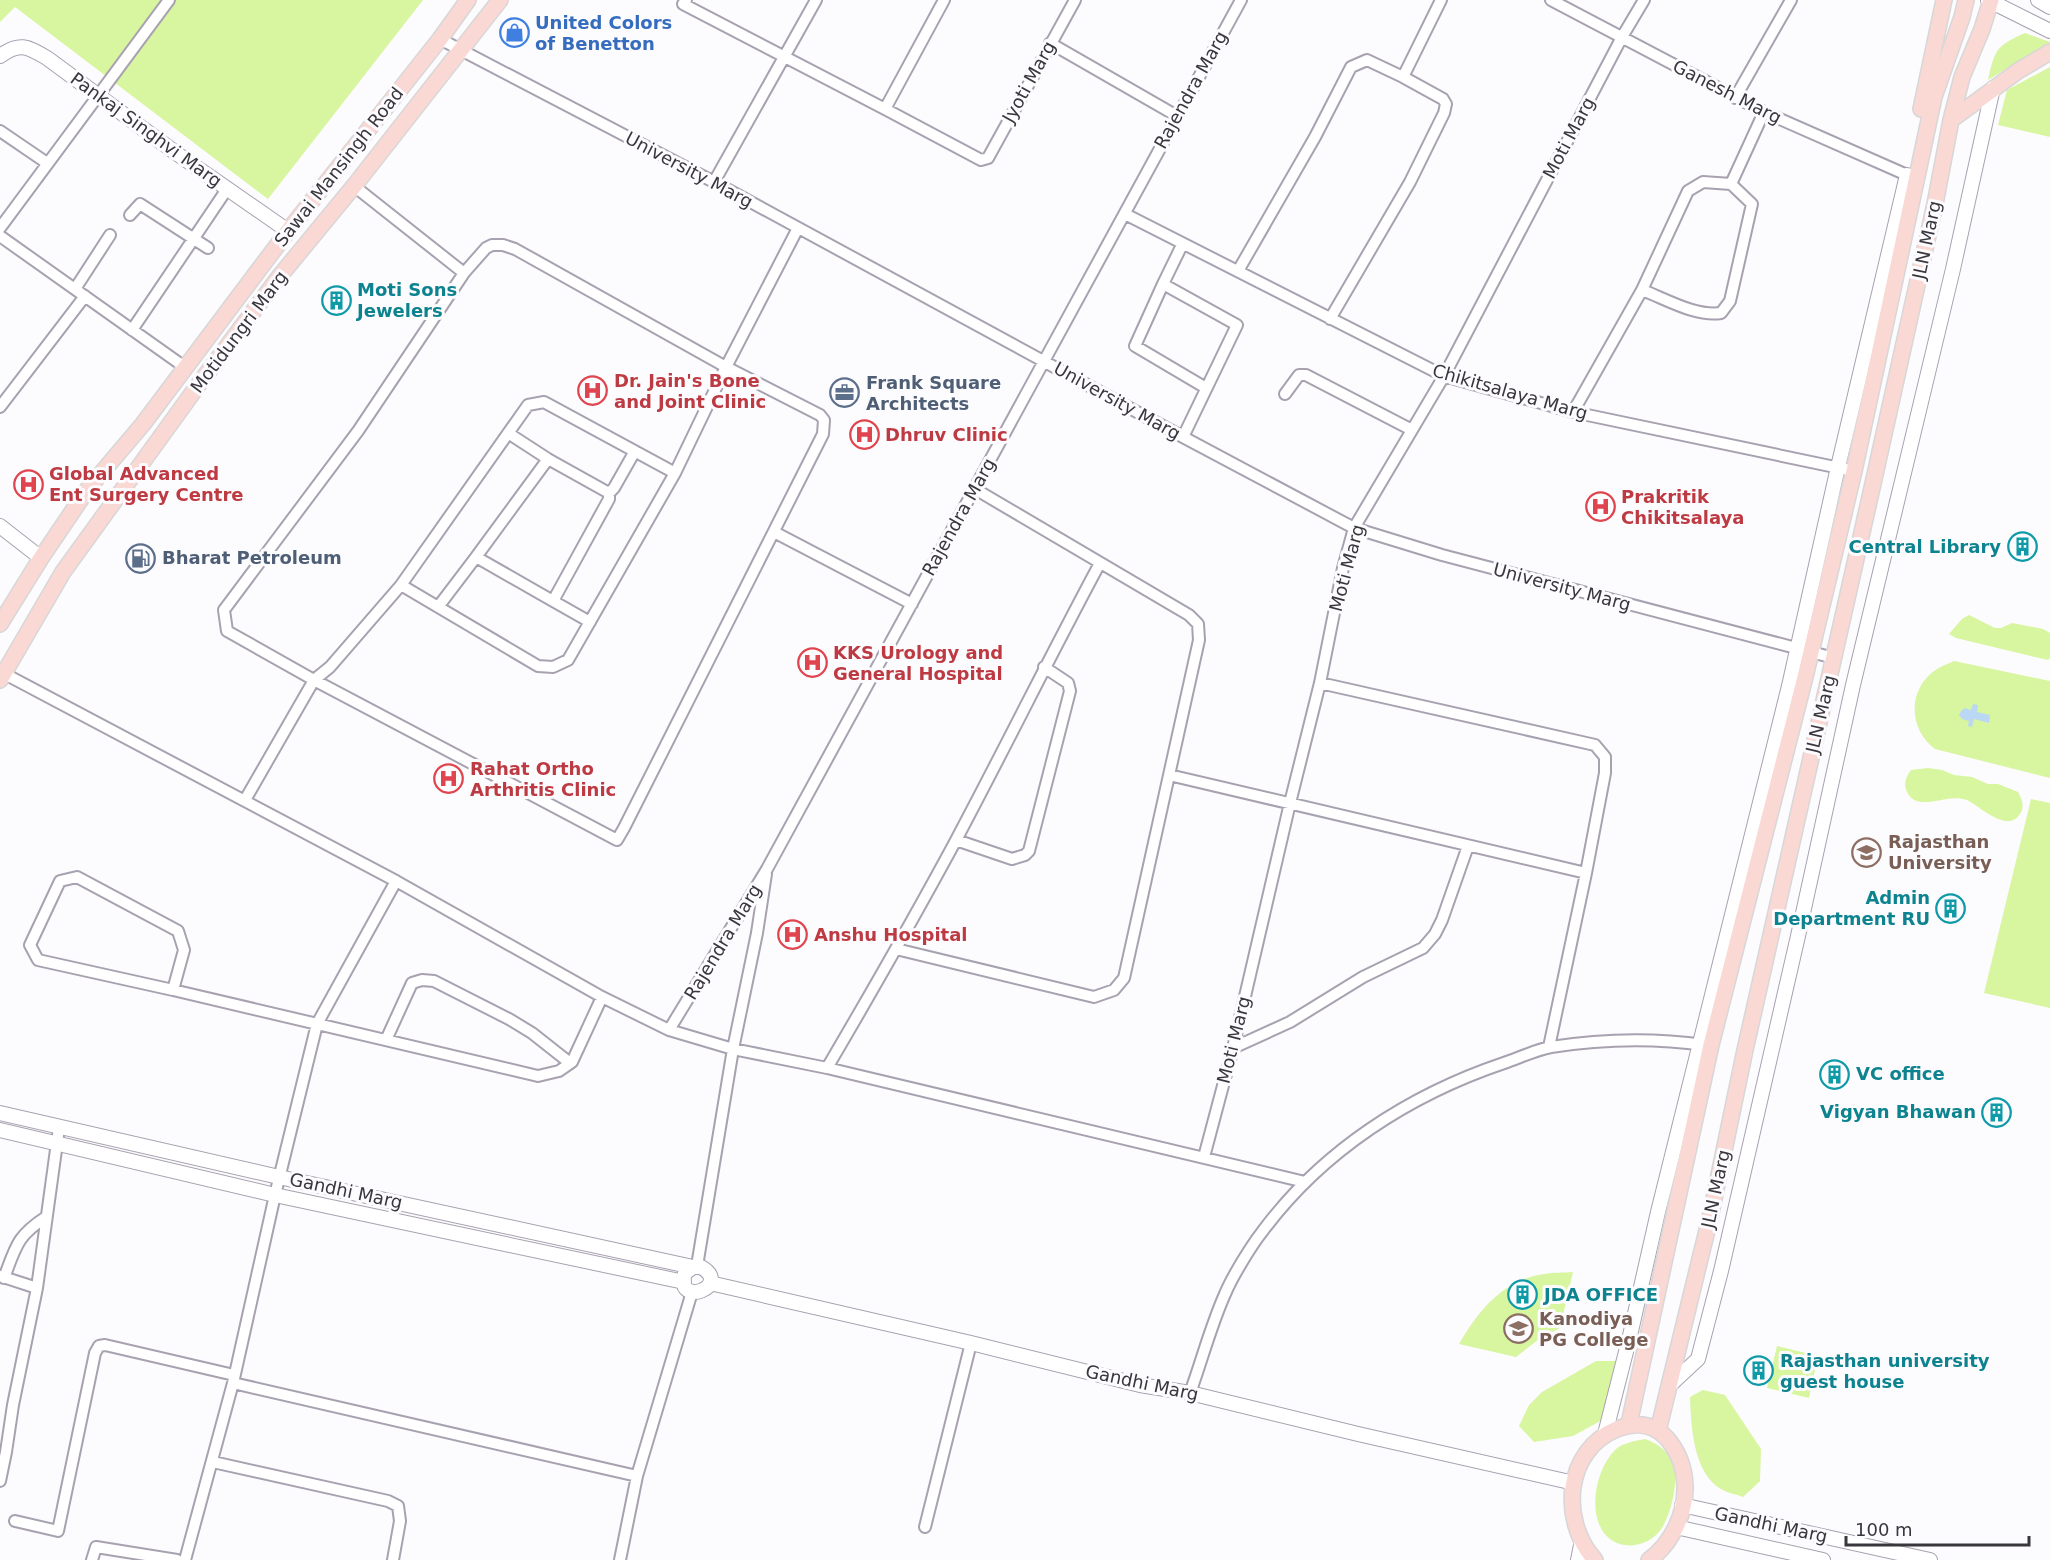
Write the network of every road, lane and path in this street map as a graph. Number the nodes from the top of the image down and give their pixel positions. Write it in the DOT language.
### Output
graph roads {
  1 [pos="169,0"];
  2 [pos="468,0"];
  3 [pos="500,0"];
  4 [pos="816,0"];
  5 [pos="944,0"];
  6 [pos="1075,0"];
  7 [pos="1241,0"];
  8 [pos="1441,0"];
  9 [pos="1551,0"];
  10 [pos="1644,0"];
  11 [pos="1791,0"];
  12 [pos="1944,0"];
  13 [pos="1966,0"];
  14 [pos="1990,0"];
  15 [pos="2038,0"];
  16 [pos="684,2"];
  17 [pos="2050,7"];
  18 [pos="2050,32"];
  19 [pos="1622,36"];
  20 [pos="440,39"];
  21 [pos="1050,43"];
  22 [pos="462,51"];
  23 [pos="2050,52"];
  24 [pos="0,56"];
  25 [pos="784,57"];
  26 [pos="1403,77"];
  27 [pos="1993,88"];
  28 [pos="98,97"];
  29 [pos="1735,98"];
  30 [pos="885,109"];
  31 [pos="1764,112"];
  32 [pos="1177,116"];
  33 [pos="1951,120"];
  34 [pos="0,131"];
  35 [pos="47,163"];
  36 [pos="1911,179"];
  37 [pos="714,183"];
  38 [pos="1731,184"];
  39 [pos="354,186"];
  40 [pos="227,189"];
  41 [pos="1125,214"];
  42 [pos="130,215"];
  43 [pos="0,228"];
  44 [pos="798,228"];
  45 [pos="288,231"];
  46 [pos="110,235"];
  47 [pos="0,236"];
  48 [pos="194,239"];
  49 [pos="1182,244"];
  50 [pos="208,248"];
  51 [pos="1238,271"];
  52 [pos="464,273"];
  53 [pos="1163,284"];
  54 [pos="75,289"];
  55 [pos="1642,290"];
  56 [pos="85,297"];
  57 [pos="1330,319"];
  58 [pos="132,330"];
  59 [pos="1044,362"];
  60 [pos="726,367"];
  61 [pos="186,368"];
  62 [pos="1444,376"];
  63 [pos="1206,388"];
  64 [pos="1285,394"];
  65 [pos="0,407"];
  66 [pos="1574,412"];
  67 [pos="1412,430"];
  68 [pos="508,433"];
  69 [pos="1183,437"];
  70 [pos="635,451"];
  71 [pos="548,459"];
  72 [pos="1838,468"];
  73 [pos="1854,471"];
  74 [pos="675,473"];
  75 [pos="975,489"];
  76 [pos="609,493"];
  77 [pos="0,526"];
  78 [pos="1354,528"];
  79 [pos="774,532"];
  80 [pos="476,557"];
  81 [pos="41,558"];
  82 [pos="1100,563"];
  83 [pos="401,585"];
  84 [pos="553,601"];
  85 [pos="912,604"];
  86 [pos="438,607"];
  87 [pos="590,622"];
  88 [pos="0,624"];
  89 [pos="1804,651"];
  90 [pos="1834,658"];
  91 [pos="1044,667"];
  92 [pos="2,676"];
  93 [pos="314,680"];
  94 [pos="1320,683"];
  95 [pos="1169,775"];
  96 [pos="245,800"];
  97 [pos="1290,803"];
  98 [pos="956,840"];
  99 [pos="1468,846"];
  100 [pos="767,869"];
  101 [pos="1586,873"];
  102 [pos="396,881"];
  103 [pos="896,949"];
  104 [pos="173,990"];
  105 [pos="602,997"];
  106 [pos="317,1024"];
  107 [pos="669,1030"];
  108 [pos="386,1040"];
  109 [pos="1706,1045"];
  110 [pos="1549,1047"];
  111 [pos="1233,1048"];
  112 [pos="733,1049"];
  113 [pos="570,1063"];
  114 [pos="827,1068"];
  115 [pos="0,1113"];
  116 [pos="59,1128"];
  117 [pos="0,1130"];
  118 [pos="57,1143"];
  119 [pos="1204,1157"];
  120 [pos="279,1177"];
  121 [pos="1305,1182"];
  122 [pos="275,1195"];
  123 [pos="46,1217"];
  124 [pos="694,1267"];
  125 [pos="2,1277"];
  126 [pos="710,1283"];
  127 [pos="688,1287"];
  128 [pos="37,1288"];
  129 [pos="971,1343"];
  130 [pos="233,1379"];
  131 [pos="1669,1386"];
  132 [pos="1191,1393"];
  133 [pos="1629,1424"];
  134 [pos="1658,1431"];
  135 [pos="1605,1434"];
  136 [pos="213,1462"];
  137 [pos="637,1476"];
  138 [pos="0,1480"];
  139 [pos="1574,1483"];
  140 [pos="1682,1505"];
  141 [pos="15,1521"];
  142 [pos="925,1527"];
  143 [pos="1676,1527"];
  144 [pos="1582,1540"];
  145 [pos="92,1560"];
  146 [pos="177,1560"];
  147 [pos="185,1560"];
  148 [pos="393,1560"];
  149 [pos="620,1560"];
  150 [pos="1578,1560"];
  151 [pos="1595,1560"];
  152 [pos="1649,1560"];
  153 [pos="1823,1560"];
  154 [pos="1930,1560"];
  1 -- 28 [label="street"];
  2 -- 20 [label="main road, Sawai Mansingh Road"];
  3 -- 22 [label="main road, Motidungri Marg"];
  4 -- 25 [label="street"];
  5 -- 30 [label="street"];
  6 -- 21 [label="street, Jyoti Marg"];
  7 -- 32 [label="street, Rajendra Marg"];
  8 -- 26 [label="street"];
  9 -- 19 [label="street, Ganesh Marg"];
  10 -- 19 [label="street, Moti Marg"];
  11 -- 29 [label="street"];
  12 -- 36 [label="main road"];
  13 -- 36 [label="main road, JLN Marg"];
  14 -- 18 [label="main road"];
  14 -- 33 [label="main road, JLN Marg"];
  15 -- 17 [label="main road"];
  16 -- 25 [label="street"];
  19 -- 29 [label="street, Ganesh Marg"];
  19 -- 62 [label="street, Moti Marg"];
  20 -- 22 [label="street, University Marg"];
  20 -- 45 [label="main road, Sawai Mansingh Road"];
  21 -- 30 [label="street, Jyoti Marg"];
  21 -- 32 [label="street"];
  22 -- 37 [label="street, University Marg"];
  22 -- 39 [label="main road, Motidungri Marg"];
  23 -- 27 [label="main road"];
  24 -- 28 [label="main road, Pankaj Singhvi Marg"];
  25 -- 30 [label="street"];
  25 -- 37 [label="street"];
  26 -- 51 [label="street"];
  26 -- 57 [label="street"];
  27 -- 33 [label="main road"];
  27 -- 131 [label="main road"];
  28 -- 35 [label="street"];
  28 -- 40 [label="main road, Pankaj Singhvi Marg"];
  29 -- 31 [label="street, Ganesh Marg"];
  31 -- 36 [label="street, Ganesh Marg"];
  31 -- 38 [label="street"];
  32 -- 41 [label="street, Rajendra Marg"];
  33 -- 90 [label="main road, JLN Marg"];
  34 -- 35 [label="street"];
  35 -- 43 [label="street"];
  36 -- 72 [label="main road"];
  36 -- 73 [label="main road, JLN Marg"];
  37 -- 44 [label="street, University Marg"];
  38 -- 55 [label="street"];
  38 -- 55 [label="street"];
  39 -- 52 [label="street"];
  39 -- 92 [label="main road, Motidungri Marg"];
  40 -- 45 [label="main road, Pankaj Singhvi Marg"];
  40 -- 48 [label="street"];
  41 -- 49 [label="street, Chikitsalaya Marg"];
  41 -- 59 [label="street, Rajendra Marg"];
  42 -- 48 [label="street"];
  44 -- 59 [label="street, University Marg"];
  44 -- 60 [label="street"];
  45 -- 61 [label="main road, Sawai Mansingh Road"];
  46 -- 54 [label="street"];
  47 -- 54 [label="street"];
  48 -- 50 [label="street"];
  48 -- 58 [label="street"];
  49 -- 51 [label="street, Chikitsalaya Marg"];
  49 -- 53 [label="street"];
  51 -- 57 [label="street, Chikitsalaya Marg"];
  52 -- 60 [label="street"];
  52 -- 93 [label="street"];
  53 -- 63 [label="street"];
  53 -- 63 [label="street"];
  54 -- 56 [label="street"];
  55 -- 66 [label="street"];
  56 -- 58 [label="street"];
  56 -- 65 [label="street"];
  57 -- 62 [label="street, Chikitsalaya Marg"];
  58 -- 61 [label="street"];
  59 -- 69 [label="street, University Marg"];
  59 -- 75 [label="street, Rajendra Marg"];
  60 -- 74 [label="street"];
  60 -- 79 [label="street"];
  61 -- 81 [label="main road, Sawai Mansingh Road"];
  62 -- 66 [label="street, Chikitsalaya Marg"];
  62 -- 67 [label="street, Moti Marg"];
  63 -- 69 [label="street"];
  64 -- 67 [label="street"];
  66 -- 72 [label="street, Chikitsalaya Marg"];
  67 -- 78 [label="street, Moti Marg"];
  68 -- 70 [label="street"];
  68 -- 71 [label="street"];
  68 -- 83 [label="street"];
  69 -- 78 [label="street, University Marg"];
  70 -- 74 [label="street"];
  70 -- 76 [label="street"];
  71 -- 76 [label="street"];
  71 -- 80 [label="street"];
  72 -- 73 [label="street, Chikitsalaya Marg"];
  72 -- 89 [label="main road"];
  73 -- 89 [label="main road, JLN Marg"];
  74 -- 87 [label="street"];
  75 -- 82 [label="street"];
  75 -- 85 [label="street, Rajendra Marg"];
  76 -- 84 [label="street"];
  77 -- 81 [label="main road"];
  78 -- 89 [label="street, University Marg"];
  78 -- 94 [label="street, Moti Marg"];
  79 -- 85 [label="street"];
  79 -- 93 [label="street"];
  80 -- 84 [label="street"];
  80 -- 86 [label="street"];
  81 -- 88 [label="main road, Sawai Mansingh Road"];
  82 -- 91 [label="street"];
  82 -- 95 [label="street"];
  83 -- 86 [label="street"];
  83 -- 93 [label="street"];
  84 -- 87 [label="street"];
  85 -- 100 [label="street, Rajendra Marg"];
  86 -- 87 [label="street"];
  89 -- 90 [label="street, University Marg"];
  89 -- 109 [label="main road, JLN Marg"];
  90 -- 131 [label="main road, JLN Marg"];
  91 -- 98 [label="street"];
  91 -- 98 [label="street"];
  92 -- 96 [label="street"];
  93 -- 96 [label="street"];
  94 -- 97 [label="street, Moti Marg"];
  94 -- 101 [label="street"];
  95 -- 97 [label="street"];
  95 -- 103 [label="street"];
  96 -- 102 [label="street"];
  97 -- 99 [label="street"];
  97 -- 111 [label="street, Moti Marg"];
  98 -- 103 [label="street"];
  99 -- 101 [label="street"];
  99 -- 111 [label="street"];
  100 -- 107 [label="street, Rajendra Marg"];
  100 -- 112 [label="street"];
  101 -- 110 [label="street"];
  102 -- 105 [label="street"];
  102 -- 106 [label="street"];
  103 -- 114 [label="street"];
  104 -- 104 [label="street"];
  104 -- 106 [label="street"];
  105 -- 107 [label="street"];
  105 -- 113 [label="street"];
  106 -- 108 [label="street"];
  106 -- 120 [label="street"];
  107 -- 112 [label="street"];
  108 -- 113 [label="street"];
  108 -- 113 [label="street"];
  109 -- 110 [label="street"];
  109 -- 133 [label="main road, JLN Marg"];
  109 -- 135 [label="main road"];
  110 -- 121 [label="street"];
  111 -- 119 [label="street, Moti Marg"];
  112 -- 114 [label="street"];
  112 -- 124 [label="street"];
  114 -- 119 [label="street"];
  115 -- 116 [label="main road, Gandhi Marg"];
  116 -- 118 [label="street"];
  116 -- 120 [label="main road, Gandhi Marg"];
  117 -- 118 [label="main road"];
  118 -- 122 [label="main road"];
  118 -- 123 [label="street"];
  119 -- 121 [label="street"];
  120 -- 122 [label="street"];
  120 -- 124 [label="main road, Gandhi Marg"];
  121 -- 132 [label="street"];
  122 -- 127 [label="main road"];
  122 -- 130 [label="street"];
  123 -- 125 [label="street"];
  123 -- 128 [label="street"];
  124 -- 126 [label="main road"];
  124 -- 127 [label="main road"];
  125 -- 128 [label="street"];
  126 -- 127 [label="main road"];
  126 -- 129 [label="main road, Gandhi Marg"];
  127 -- 137 [label="street"];
  128 -- 138 [label="street"];
  129 -- 132 [label="main road, Gandhi Marg"];
  129 -- 142 [label="street"];
  130 -- 136 [label="street"];
  130 -- 137 [label="street"];
  130 -- 141 [label="street"];
  131 -- 134 [label="main road, JLN Marg"];
  132 -- 139 [label="main road, Gandhi Marg"];
  133 -- 134 [label="main road"];
  133 -- 135 [label="main road"];
  134 -- 140 [label="main road"];
  135 -- 139 [label="main road"];
  136 -- 147 [label="street"];
  136 -- 148 [label="street"];
  137 -- 149 [label="street"];
  139 -- 144 [label="main road"];
  140 -- 143 [label="main road"];
  140 -- 154 [label="main road, Gandhi Marg"];
  143 -- 152 [label="main road"];
  143 -- 153 [label="main road, Gandhi Marg"];
  144 -- 150 [label="main road"];
  144 -- 151 [label="main road"];
  145 -- 146 [label="street"];
}
